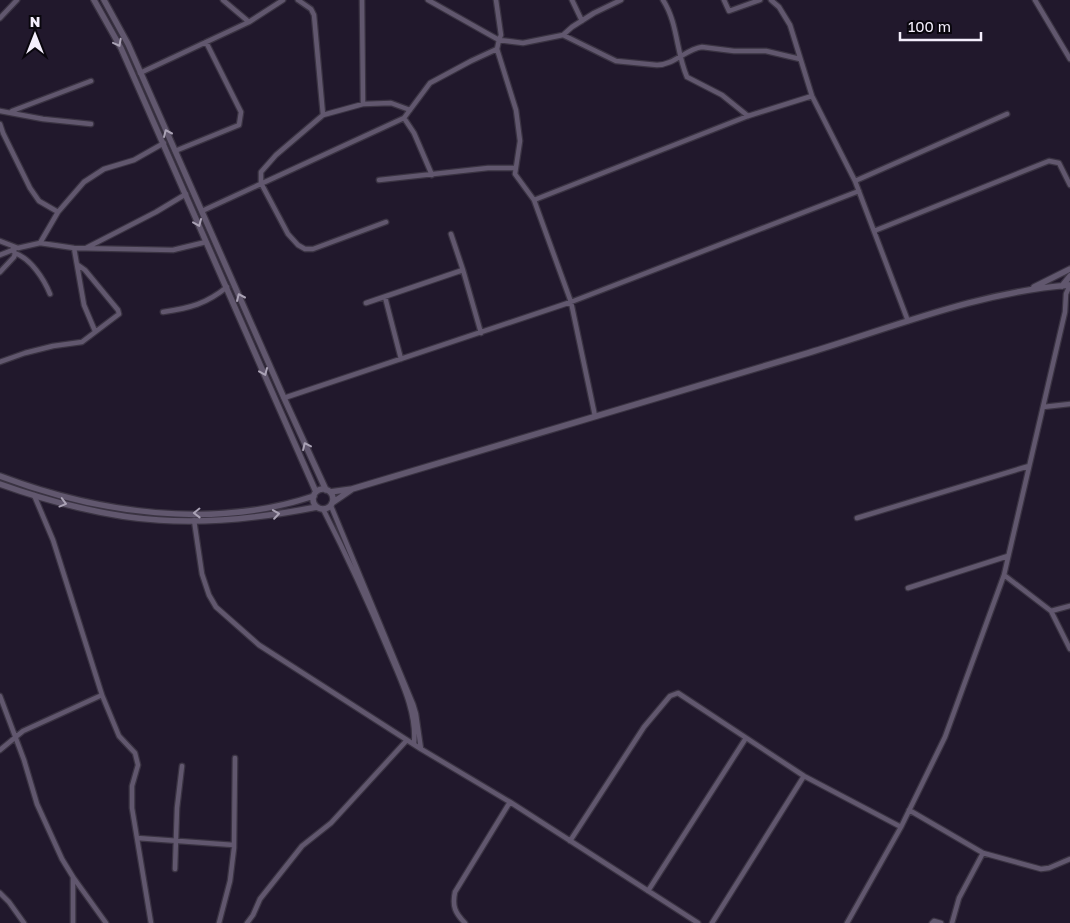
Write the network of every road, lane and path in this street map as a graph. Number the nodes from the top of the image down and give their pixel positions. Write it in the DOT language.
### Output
graph roads {
  1 [pos="17,0"];
  2 [pos="94,0"];
  3 [pos="104,0"];
  4 [pos="223,0"];
  5 [pos="284,0"];
  6 [pos="298,0"];
  7 [pos="362,0"];
  8 [pos="428,0"];
  9 [pos="496,0"];
  10 [pos="572,0"];
  11 [pos="621,0"];
  12 [pos="663,0"];
  13 [pos="724,0"];
  14 [pos="760,0"];
  15 [pos="771,0"];
  16 [pos="1034,0"];
  17 [pos="0,17"];
  18 [pos="582,21"];
  19 [pos="249,22"];
  20 [pos="563,35"];
  21 [pos="499,40"];
  22 [pos="206,42"];
  23 [pos="497,50"];
  24 [pos="681,57"];
  25 [pos="1070,58"];
  26 [pos="800,59"];
  27 [pos="140,73"];
  28 [pos="91,82"];
  29 [pos="812,96"];
  30 [pos="363,104"];
  31 [pos="410,110"];
  32 [pos="0,112"];
  33 [pos="8,112"];
  34 [pos="1007,114"];
  35 [pos="323,115"];
  36 [pos="748,116"];
  37 [pos="404,118"];
  38 [pos="0,124"];
  39 [pos="91,124"];
  40 [pos="164,143"];
  41 [pos="175,151"];
  42 [pos="515,168"];
  43 [pos="432,175"];
  44 [pos="379,180"];
  45 [pos="855,181"];
  46 [pos="261,184"];
  47 [pos="1070,185"];
  48 [pos="859,191"];
  49 [pos="186,194"];
  50 [pos="534,200"];
  51 [pos="202,211"];
  52 [pos="58,212"];
  53 [pos="386,222"];
  54 [pos="874,231"];
  55 [pos="451,234"];
  56 [pos="0,241"];
  57 [pos="206,242"];
  58 [pos="40,243"];
  59 [pos="18,248"];
  60 [pos="74,248"];
  61 [pos="86,248"];
  62 [pos="14,252"];
  63 [pos="0,255"];
  64 [pos="78,265"];
  65 [pos="1070,269"];
  66 [pos="463,270"];
  67 [pos="0,272"];
  68 [pos="1070,276"];
  69 [pos="1070,285"];
  70 [pos="1062,286"];
  71 [pos="227,287"];
  72 [pos="1029,290"];
  73 [pos="50,294"];
  74 [pos="1066,294"];
  75 [pos="385,297"];
  76 [pos="571,302"];
  77 [pos="366,303"];
  78 [pos="163,312"];
  79 [pos="908,321"];
  80 [pos="95,331"];
  81 [pos="481,332"];
  82 [pos="401,359"];
  83 [pos="0,362"];
  84 [pos="284,398"];
  85 [pos="1070,404"];
  86 [pos="1043,407"];
  87 [pos="595,416"];
  88 [pos="1029,466"];
  89 [pos="0,476"];
  90 [pos="0,484"];
  91 [pos="352,489"];
  92 [pos="328,491"];
  93 [pos="315,494"];
  94 [pos="34,495"];
  95 [pos="332,504"];
  96 [pos="320,508"];
  97 [pos="857,518"];
  98 [pos="194,520"];
  99 [pos="1008,556"];
  100 [pos="1004,575"];
  101 [pos="908,588"];
  102 [pos="1070,606"];
  103 [pos="1051,611"];
  104 [pos="1070,649"];
  105 [pos="102,695"];
  106 [pos="0,696"];
  107 [pos="16,738"];
  108 [pos="746,738"];
  109 [pos="407,740"];
  110 [pos="414,744"];
  111 [pos="421,749"];
  112 [pos="0,750"];
  113 [pos="235,758"];
  114 [pos="182,766"];
  115 [pos="804,776"];
  116 [pos="510,802"];
  117 [pos="909,810"];
  118 [pos="901,827"];
  119 [pos="137,838"];
  120 [pos="176,840"];
  121 [pos="570,841"];
  122 [pos="234,845"];
  123 [pos="984,853"];
  124 [pos="1070,859"];
  125 [pos="175,869"];
  126 [pos="73,877"];
  127 [pos="648,891"];
  128 [pos="0,893"];
  129 [pos="24,923"];
  130 [pos="73,923"];
  131 [pos="106,923"];
  132 [pos="151,923"];
  133 [pos="219,923"];
  134 [pos="247,923"];
  135 [pos="465,923"];
  136 [pos="698,923"];
  137 [pos="712,923"];
  138 [pos="847,923"];
  139 [pos="932,923"];
  140 [pos="941,923"];
  141 [pos="952,923"];
  1 -- 17 [label="street"];
  2 -- 40 [label="street, one-way"];
  3 -- 27 [label="street"];
  4 -- 19 [label="street"];
  5 -- 19 [label="street"];
  6 -- 35 [label="street"];
  7 -- 30 [label="street"];
  8 -- 21 [label="street"];
  9 -- 21 [label="street"];
  10 -- 18 [label="street"];
  11 -- 18 [label="street"];
  12 -- 24 [label="street"];
  13 -- 14 [label="street"];
  15 -- 26 [label="street"];
  16 -- 25 [label="street"];
  18 -- 20 [label="street"];
  19 -- 22 [label="street"];
  20 -- 21 [label="street"];
  20 -- 24 [label="street"];
  21 -- 23 [label="street"];
  22 -- 27 [label="street"];
  22 -- 41 [label="street"];
  23 -- 31 [label="street"];
  23 -- 42 [label="street"];
  24 -- 26 [label="street"];
  24 -- 36 [label="street"];
  26 -- 29 [label="street"];
  41 -- 27 [label="street, one-way"];
  28 -- 33 [label="street"];
  29 -- 36 [label="street"];
  29 -- 45 [label="street"];
  30 -- 31 [label="street"];
  30 -- 35 [label="street"];
  31 -- 37 [label="street"];
  32 -- 33 [label="street"];
  33 -- 39 [label="street"];
  34 -- 45 [label="street"];
  35 -- 46 [label="street"];
  36 -- 50 [label="street"];
  37 -- 43 [label="street"];
  37 -- 46 [label="street"];
  38 -- 52 [label="street"];
  40 -- 49 [label="street"];
  40 -- 52 [label="street"];
  41 -- 51 [label="street"];
  42 -- 43 [label="street"];
  42 -- 50 [label="street"];
  43 -- 44 [label="street"];
  45 -- 48 [label="street"];
  46 -- 51 [label="street"];
  46 -- 53 [label="street"];
  47 -- 54 [label="street"];
  48 -- 54 [label="street"];
  48 -- 76 [label="street"];
  49 -- 57 [label="street, one-way"];
  49 -- 61 [label="street"];
  50 -- 76 [label="street"];
  84 -- 51 [label="street, one-way"];
  52 -- 58 [label="street"];
  54 -- 79 [label="street"];
  55 -- 66 [label="street"];
  56 -- 59 [label="street"];
  57 -- 61 [label="street"];
  57 -- 71 [label="street"];
  58 -- 59 [label="street"];
  58 -- 60 [label="street"];
  59 -- 62 [label="street"];
  60 -- 61 [label="street"];
  60 -- 64 [label="street"];
  62 -- 63 [label="street"];
  62 -- 67 [label="street"];
  62 -- 73 [label="street"];
  64 -- 80 [label="street"];
  64 -- 80 [label="street"];
  65 -- 72 [label="street"];
  66 -- 75 [label="street"];
  66 -- 81 [label="street"];
  68 -- 70 [label="street"];
  69 -- 70 [label="street"];
  69 -- 74 [label="street"];
  70 -- 72 [label="street"];
  70 -- 74 [label="street"];
  71 -- 78 [label="street"];
  71 -- 93 [label="street, one-way"];
  72 -- 79 [label="street"];
  74 -- 86 [label="street"];
  75 -- 77 [label="street"];
  75 -- 82 [label="street"];
  76 -- 81 [label="street"];
  76 -- 87 [label="street"];
  79 -- 87 [label="street"];
  80 -- 83 [label="street"];
  81 -- 82 [label="street"];
  82 -- 84 [label="street"];
  92 -- 84 [label="street, one-way"];
  85 -- 86 [label="street"];
  86 -- 88 [label="street"];
  87 -- 91 [label="street"];
  88 -- 97 [label="street"];
  88 -- 99 [label="street"];
  93 -- 89 [label="street, one-way"];
  90 -- 94 [label="street"];
  91 -- 92 [label="street"];
  91 -- 95 [label="street"];
  92 -- 93 [label="street"];
  92 -- 95 [label="street"];
  93 -- 96 [label="street"];
  94 -- 98 [label="street, one-way"];
  94 -- 105 [label="street"];
  95 -- 96 [label="street"];
  95 -- 111 [label="street"];
  98 -- 96 [label="street, one-way"];
  96 -- 110 [label="street"];
  98 -- 109 [label="street"];
  99 -- 100 [label="street"];
  99 -- 101 [label="street"];
  100 -- 103 [label="street"];
  100 -- 117 [label="street"];
  102 -- 103 [label="street"];
  103 -- 104 [label="street"];
  105 -- 107 [label="street"];
  105 -- 119 [label="street"];
  106 -- 107 [label="street"];
  107 -- 112 [label="street"];
  107 -- 126 [label="street"];
  108 -- 115 [label="street"];
  108 -- 121 [label="street"];
  108 -- 127 [label="street"];
  109 -- 110 [label="street"];
  109 -- 134 [label="street"];
  110 -- 111 [label="street"];
  111 -- 116 [label="street"];
  113 -- 122 [label="street"];
  114 -- 120 [label="street"];
  115 -- 118 [label="street"];
  115 -- 137 [label="street"];
  116 -- 121 [label="street"];
  116 -- 135 [label="street"];
  117 -- 118 [label="street"];
  117 -- 123 [label="street"];
  118 -- 138 [label="street"];
  119 -- 120 [label="street"];
  119 -- 132 [label="street"];
  120 -- 122 [label="street"];
  120 -- 125 [label="street"];
  121 -- 127 [label="street"];
  122 -- 133 [label="street"];
  123 -- 124 [label="street"];
  123 -- 141 [label="street"];
  126 -- 130 [label="street"];
  126 -- 131 [label="street"];
  127 -- 136 [label="street"];
  128 -- 129 [label="street"];
  139 -- 140 [label="street"];
}
